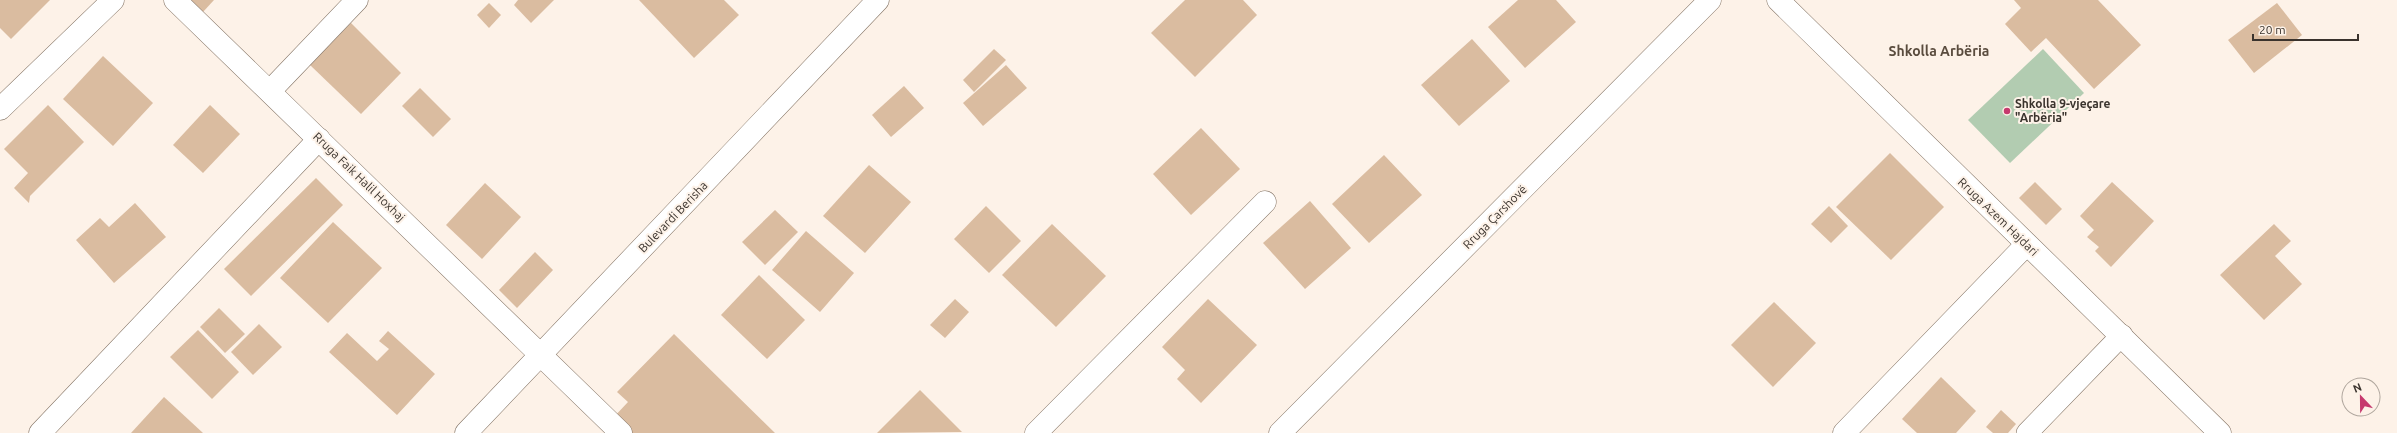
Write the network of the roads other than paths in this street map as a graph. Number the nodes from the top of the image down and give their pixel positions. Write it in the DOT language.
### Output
graph roads {
  1 [pos="113,0"];
  2 [pos="176,0"];
  3 [pos="357,0"];
  4 [pos="878,0"];
  5 [pos="1710,0"];
  6 [pos="1778,0"];
  7 [pos="270,91"];
  8 [pos="0,109"];
  9 [pos="319,138"];
  10 [pos="1264,202"];
  11 [pos="2026,245"];
  12 [pos="2122,335"];
  13 [pos="541,355"];
  14 [pos="40,433"];
  15 [pos="466,433"];
  16 [pos="621,433"];
  17 [pos="1036,433"];
  18 [pos="1280,433"];
  19 [pos="1844,433"];
  20 [pos="2027,433"];
  21 [pos="2220,433"];
  1 -- 8 [label="street"];
  2 -- 7 [label="street, Rruga Faik Halil Hoxhaj"];
  3 -- 7 [label="street"];
  4 -- 13 [label="street, Bulevardi Berisha"];
  5 -- 18 [label="street, Rruga Çarshovë"];
  6 -- 11 [label="street, Rruga Azem Hajdari"];
  7 -- 9 [label="street, Rruga Faik Halil Hoxhaj"];
  9 -- 13 [label="street, Rruga Faik Halil Hoxhaj"];
  9 -- 14 [label="street"];
  10 -- 17 [label="street"];
  11 -- 12 [label="street, Rruga Azem Hajdari"];
  11 -- 19 [label="street"];
  12 -- 20 [label="lane"];
  12 -- 21 [label="street, Rruga Azem Hajdari"];
  13 -- 15 [label="street, Bulevardi Berisha"];
  13 -- 16 [label="street, Rruga Faik Halil Hoxhaj"];
}
